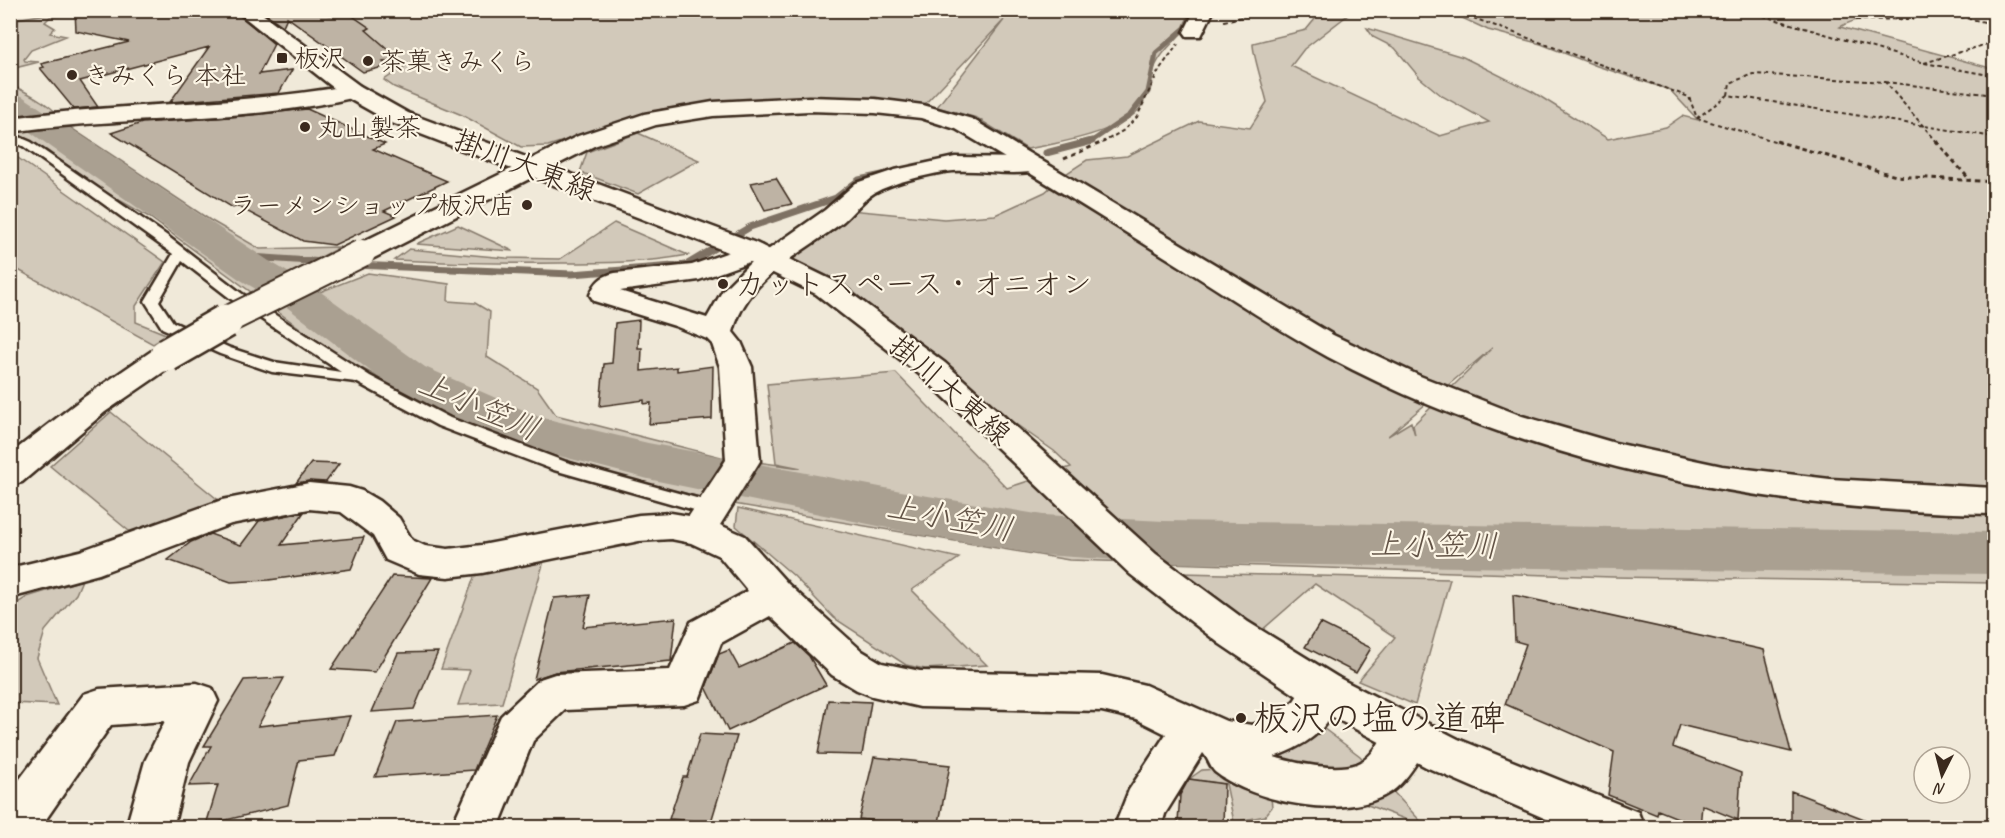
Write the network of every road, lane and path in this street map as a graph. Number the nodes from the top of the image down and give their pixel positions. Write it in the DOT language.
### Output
graph roads {
  1 [pos="244,10"];
  2 [pos="1205,10"];
  3 [pos="1274,10"];
  4 [pos="1438,10"];
  5 [pos="1550,10"];
  6 [pos="1743,10"];
  7 [pos="1947,10"];
  8 [pos="1460,13"];
  9 [pos="1939,14"];
  10 [pos="1856,20"];
  11 [pos="1995,24"];
  12 [pos="1194,32"];
  13 [pos="1995,42"];
  14 [pos="1924,63"];
  15 [pos="1995,76"];
  16 [pos="1885,82"];
  17 [pos="352,91"];
  18 [pos="1728,94"];
  19 [pos="1995,95"];
  20 [pos="1697,118"];
  21 [pos="1921,126"];
  22 [pos="12,128"];
  23 [pos="1995,136"];
  24 [pos="1032,165"];
  25 [pos="531,169"];
  26 [pos="1970,180"];
  27 [pos="1995,182"];
  28 [pos="180,253"];
  29 [pos="756,254"];
  30 [pos="718,333"];
  31 [pos="358,376"];
  32 [pos="10,473"];
  33 [pos="1995,501"];
  34 [pos="709,514"];
  35 [pos="10,583"];
  36 [pos="774,595"];
  37 [pos="1324,691"];
  38 [pos="1208,734"];
  39 [pos="1408,736"];
  40 [pos="12,828"];
  41 [pos="149,828"];
  42 [pos="474,828"];
  43 [pos="1137,828"];
  44 [pos="1621,828"];
  1 -- 17 [label="street, 掛川大東線"];
  2 -- 12 [label="street"];
  3 -- 12 [label="path"];
  4 -- 8 [label="path"];
  5 -- 8 [label="path"];
  6 -- 14 [label="path"];
  7 -- 9 [label="path"];
  8 -- 20 [label="path"];
  9 -- 10 [label="path"];
  9 -- 11 [label="path"];
  12 -- 24 [label="path"];
  13 -- 14 [label="path"];
  14 -- 15 [label="path"];
  16 -- 18 [label="path"];
  16 -- 19 [label="path"];
  16 -- 21 [label="path"];
  17 -- 22 [label="street"];
  17 -- 25 [label="street, 掛川大東線"];
  18 -- 20 [label="path"];
  18 -- 21 [label="path"];
  20 -- 26 [label="path"];
  21 -- 23 [label="path"];
  21 -- 26 [label="path"];
  22 -- 28 [label="lane"];
  24 -- 25 [label="street"];
  24 -- 29 [label="street"];
  24 -- 33 [label="street"];
  25 -- 29 [label="street, 掛川大東線"];
  25 -- 32 [label="street, bridge"];
  26 -- 27 [label="path"];
  28 -- 31 [label="lane"];
  28 -- 31 [label="lane"];
  29 -- 30 [label="street"];
  29 -- 30 [label="street"];
  29 -- 37 [label="street, 掛川大東線"];
  30 -- 34 [label="street"];
  31 -- 34 [label="lane"];
  34 -- 35 [label="street"];
  34 -- 36 [label="street"];
  36 -- 38 [label="street"];
  36 -- 42 [label="street"];
  37 -- 38 [label="street"];
  37 -- 39 [label="street, 掛川大東線"];
  38 -- 39 [label="street"];
  38 -- 43 [label="street"];
  39 -- 44 [label="street, 掛川大東線"];
  40 -- 41 [label="street"];
}
